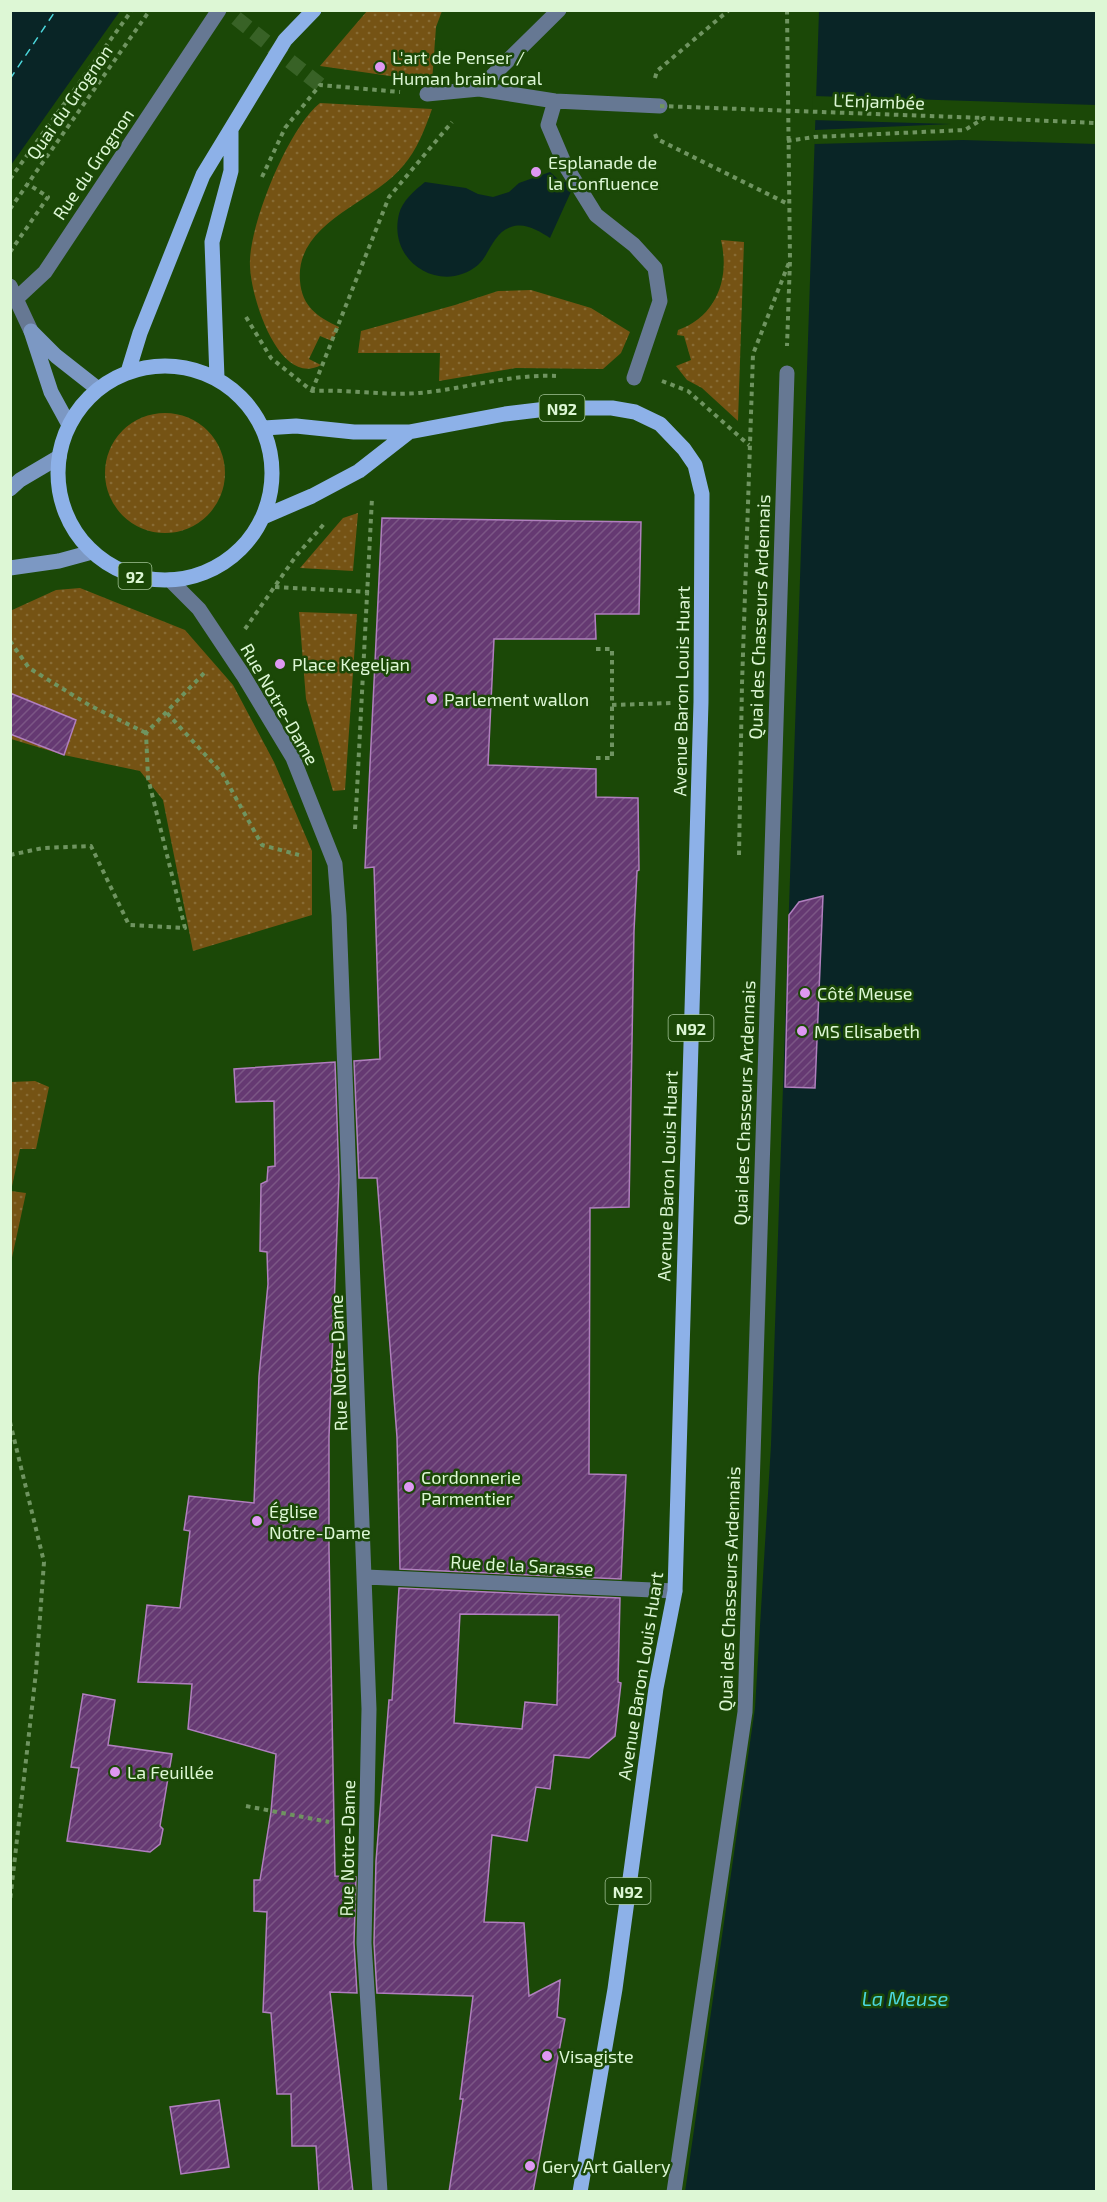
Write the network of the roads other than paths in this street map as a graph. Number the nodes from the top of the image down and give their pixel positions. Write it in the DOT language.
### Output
graph roads {
  1 [pos="219,10"];
  2 [pos="314,10"];
  3 [pos="559,10"];
  4 [pos="480,89"];
  5 [pos="427,94"];
  6 [pos="555,101"];
  7 [pos="660,106"];
  8 [pos="231,131"];
  9 [pos="13,293"];
  10 [pos="31,331"];
  11 [pos="128,372"];
  12 [pos="786,373"];
  13 [pos="217,378"];
  14 [pos="634,378"];
  15 [pos="98,389"];
  16 [pos="69,425"];
  17 [pos="264,428"];
  18 [pos="409,432"];
  19 [pos="59,457"];
  20 [pos="10,489"];
  21 [pos="263,518"];
  22 [pos="92,552"];
  23 [pos="10,568"];
  24 [pos="170,580"];
  25 [pos="366,1578"];
  26 [pos="675,1591"];
  27 [pos="380,2192"];
  28 [pos="580,2192"];
  29 [pos="674,2192"];
  1 -- 9 [label="street, Rue du Grognon"];
  2 -- 8 [label="main road"];
  3 -- 4 [label="street"];
  4 -- 5 [label="street"];
  4 -- 6 [label="street"];
  6 -- 7 [label="street"];
  6 -- 14 [label="street"];
  8 -- 11 [label="main road"];
  8 -- 13 [label="main road"];
  9 -- 10 [label="street"];
  10 -- 15 [label="street"];
  10 -- 16 [label="street"];
  11 -- 13 [label="main road"];
  11 -- 15 [label="main road"];
  12 -- 29 [label="street, Quai des Chasseurs Ardennais"];
  13 -- 17 [label="main road"];
  15 -- 16 [label="main road"];
  16 -- 19 [label="main road"];
  17 -- 18 [label="main road, Avenue Baron Louis Huart / N92"];
  17 -- 21 [label="main road, 92"];
  18 -- 21 [label="main road, Avenue Baron Louis Huart / N92"];
  18 -- 26 [label="main road, Avenue Baron Louis Huart / N92"];
  19 -- 20 [label="street"];
  19 -- 22 [label="main road, 92"];
  21 -- 24 [label="main road, 92"];
  22 -- 23 [label="street"];
  22 -- 24 [label="main road, 92"];
  24 -- 25 [label="street, Rue Notre-Dame"];
  25 -- 26 [label="street, Rue de la Sarasse"];
  25 -- 27 [label="street, Rue Notre-Dame"];
  26 -- 28 [label="main road, Avenue Baron Louis Huart / N92"];
}
